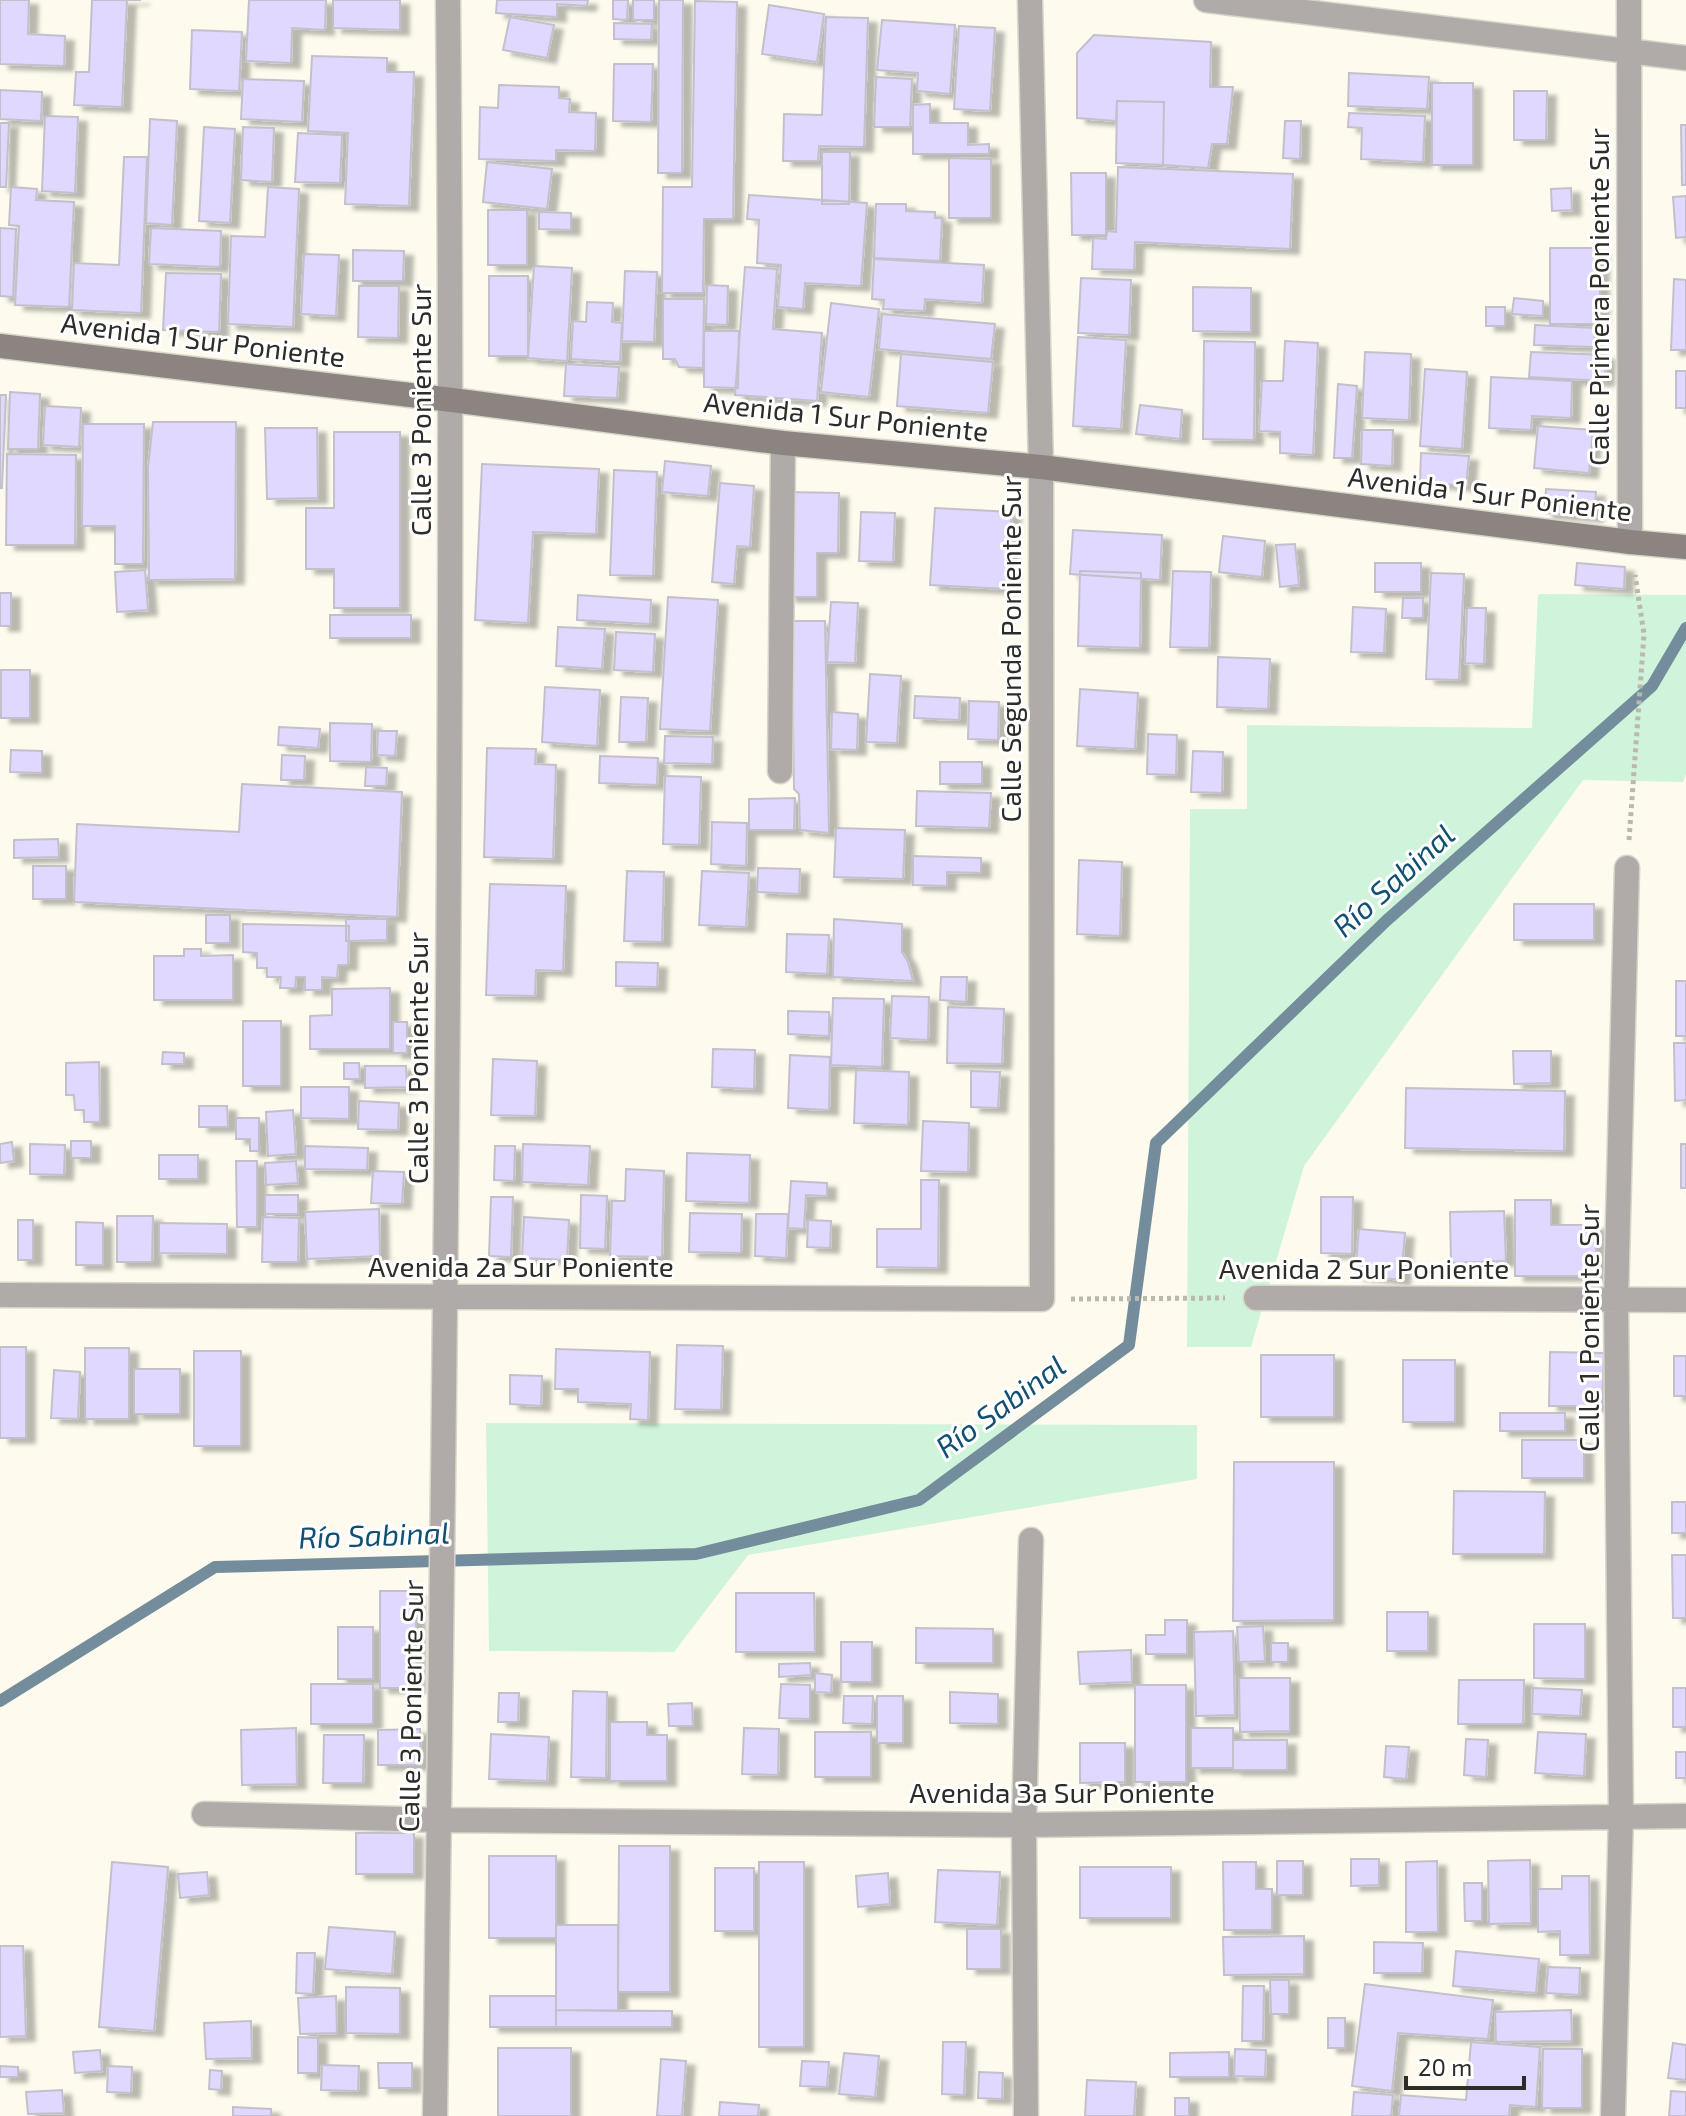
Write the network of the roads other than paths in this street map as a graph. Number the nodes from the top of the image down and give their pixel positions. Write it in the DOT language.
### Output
graph roads {
  1 [pos="448,0"];
  2 [pos="1030,0"];
  3 [pos="1206,0"];
  4 [pos="1629,0"];
  5 [pos="1628,51"];
  6 [pos="1686,58"];
  7 [pos="0,346"];
  8 [pos="452,400"];
  9 [pos="783,443"];
  10 [pos="1041,467"];
  11 [pos="1630,542"];
  12 [pos="1684,547"];
  13 [pos="780,771"];
  14 [pos="1627,868"];
  15 [pos="0,1295"];
  16 [pos="446,1297"];
  17 [pos="1256,1298"];
  18 [pos="1042,1299"];
  19 [pos="1616,1299"];
  20 [pos="1686,1300"];
  21 [pos="1031,1540"];
  22 [pos="204,1814"];
  23 [pos="1621,1815"];
  24 [pos="1686,1816"];
  25 [pos="439,1820"];
  26 [pos="1024,1825"];
  27 [pos="435,2116"];
  28 [pos="1026,2116"];
  29 [pos="1613,2116"];
  1 -- 8 [label="street, Calle 3 Poniente Sur"];
  2 -- 10 [label="street, Calle Segunda Poniente Sur"];
  3 -- 5 [label="street"];
  4 -- 5 [label="street, Calle Primera Poniente Sur"];
  5 -- 6 [label="street"];
  5 -- 11 [label="street, Calle Primera Poniente Sur"];
  7 -- 8 [label="street, Avenida 1 Sur Poniente"];
  8 -- 9 [label="street, Avenida 1 Sur Poniente"];
  8 -- 16 [label="street, Calle 3 Poniente Sur"];
  9 -- 10 [label="street, Avenida 1 Sur Poniente"];
  9 -- 13 [label="street"];
  10 -- 11 [label="street, Avenida 1 Sur Poniente"];
  10 -- 18 [label="street, Calle Segunda Poniente Sur"];
  11 -- 12 [label="street, Avenida 1 Sur Poniente"];
  14 -- 19 [label="street, Calle 1 Poniente Sur"];
  15 -- 16 [label="street, Avenida 2a Sur Poniente"];
  16 -- 18 [label="street, Avenida 2a Sur Poniente"];
  16 -- 25 [label="street, Calle 3 Poniente Sur"];
  17 -- 19 [label="street, Avenida 2 Sur Poniente"];
  19 -- 20 [label="street, Avenida 2 Sur Poniente"];
  19 -- 23 [label="street, Calle 1 Poniente Sur"];
  21 -- 26 [label="street"];
  22 -- 25 [label="street, Avenida 3a Sur Poniente"];
  23 -- 24 [label="street, Avenida 3a Sur Poniente"];
  23 -- 26 [label="street, Avenida 3a Sur Poniente"];
  23 -- 29 [label="street, Calle 1 Poniente Sur"];
  25 -- 26 [label="street, Avenida 3a Sur Poniente"];
  25 -- 27 [label="street, Calle 3 Poniente Sur"];
  26 -- 28 [label="street"];
}
